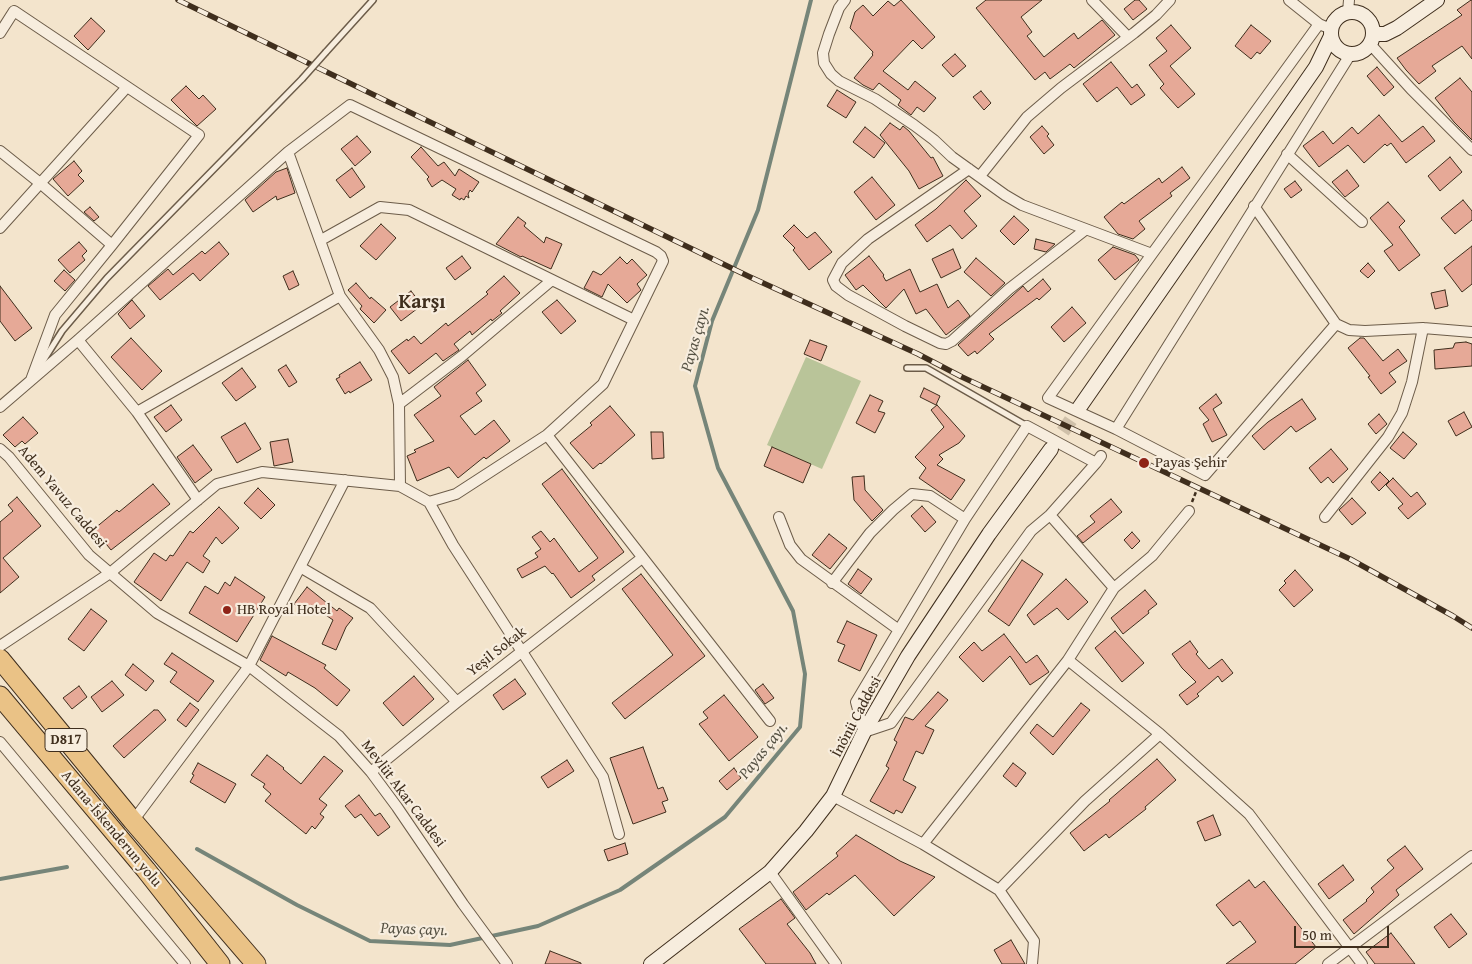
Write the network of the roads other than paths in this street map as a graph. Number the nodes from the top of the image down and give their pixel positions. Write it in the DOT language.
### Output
graph roads {
  1 [pos="373,0"];
  2 [pos="845,0"];
  3 [pos="1092,0"];
  4 [pos="1170,0"];
  5 [pos="1289,0"];
  6 [pos="1437,0"];
  7 [pos="1348,6"];
  8 [pos="1327,29"];
  9 [pos="0,33"];
  10 [pos="1128,37"];
  11 [pos="1372,39"];
  12 [pos="1345,53"];
  13 [pos="1316,66"];
  14 [pos="127,86"];
  15 [pos="1472,150"];
  16 [pos="0,151"];
  17 [pos="288,152"];
  18 [pos="1287,154"];
  19 [pos="969,169"];
  20 [pos="980,176"];
  21 [pos="40,183"];
  22 [pos="1254,206"];
  23 [pos="1362,222"];
  24 [pos="0,228"];
  25 [pos="1085,230"];
  26 [pos="321,240"];
  27 [pos="112,246"];
  28 [pos="1152,254"];
  29 [pos="552,280"];
  30 [pos="340,296"];
  31 [pos="634,320"];
  32 [pos="1336,324"];
  33 [pos="1423,328"];
  34 [pos="1472,332"];
  35 [pos="78,340"];
  36 [pos="907,368"];
  37 [pos="31,381"];
  38 [pos="399,404"];
  39 [pos="0,407"];
  40 [pos="1078,408"];
  41 [pos="137,412"];
  42 [pos="1027,426"];
  43 [pos="1116,430"];
  44 [pos="547,435"];
  45 [pos="0,449"];
  46 [pos="1051,449"];
  47 [pos="346,480"];
  48 [pos="400,486"];
  49 [pos="198,500"];
  50 [pos="429,502"];
  51 [pos="1189,511"];
  52 [pos="1050,515"];
  53 [pos="780,517"];
  54 [pos="1325,517"];
  55 [pos="965,519"];
  56 [pos="642,558"];
  57 [pos="300,567"];
  58 [pos="110,573"];
  59 [pos="832,583"];
  60 [pos="1114,588"];
  61 [pos="899,630"];
  62 [pos="0,646"];
  63 [pos="523,651"];
  64 [pos="0,659"];
  65 [pos="1068,660"];
  66 [pos="249,666"];
  67 [pos="0,696"];
  68 [pos="457,702"];
  69 [pos="770,721"];
  70 [pos="864,732"];
  71 [pos="1160,734"];
  72 [pos="0,742"];
  73 [pos="371,772"];
  74 [pos="833,796"];
  75 [pos="133,821"];
  76 [pos="619,834"];
  77 [pos="923,844"];
  78 [pos="1472,856"];
  79 [pos="770,872"];
  80 [pos="999,890"];
  81 [pos="1351,948"];
  82 [pos="655,963"];
  83 [pos="185,964"];
  84 [pos="220,964"];
  85 [pos="256,964"];
  86 [pos="507,964"];
  87 [pos="836,964"];
  88 [pos="1032,964"];
  89 [pos="1328,964"];
  90 [pos="1362,964"];
  1 -- 37 [label="lane, bridge"];
  2 -- 19 [label="street"];
  3 -- 10 [label="street"];
  4 -- 10 [label="street"];
  5 -- 8 [label="street"];
  6 -- 11 [label="main road"];
  7 -- 8 [label="main road"];
  7 -- 11 [label="main road"];
  8 -- 12 [label="main road"];
  8 -- 13 [label="main road"];
  8 -- 28 [label="street"];
  9 -- 14 [label="street"];
  10 -- 20 [label="street"];
  11 -- 12 [label="main road"];
  11 -- 15 [label="street"];
  12 -- 13 [label="main road"];
  12 -- 18 [label="street"];
  13 -- 40 [label="main road"];
  14 -- 21 [label="street"];
  14 -- 27 [label="street"];
  16 -- 21 [label="street"];
  17 -- 26 [label="street"];
  17 -- 31 [label="street"];
  17 -- 35 [label="street"];
  18 -- 22 [label="street"];
  18 -- 23 [label="street"];
  19 -- 20 [label="street"];
  19 -- 25 [label="street"];
  20 -- 25 [label="street"];
  21 -- 24 [label="street"];
  21 -- 27 [label="street"];
  22 -- 32 [label="street"];
  22 -- 43 [label="street"];
  25 -- 28 [label="street"];
  26 -- 29 [label="street"];
  26 -- 30 [label="street"];
  27 -- 37 [label="street"];
  28 -- 43 [label="street"];
  29 -- 31 [label="street"];
  29 -- 38 [label="street"];
  30 -- 38 [label="street"];
  30 -- 41 [label="street"];
  31 -- 44 [label="street"];
  32 -- 33 [label="street"];
  32 -- 43 [label="street"];
  33 -- 34 [label="street"];
  33 -- 54 [label="street"];
  35 -- 37 [label="street"];
  35 -- 41 [label="street"];
  36 -- 42 [label="lane"];
  37 -- 39 [label="street"];
  38 -- 48 [label="street"];
  41 -- 49 [label="street"];
  42 -- 52 [label="street"];
  42 -- 55 [label="street"];
  44 -- 50 [label="street"];
  44 -- 56 [label="street"];
  45 -- 58 [label="street, Adem Yavuz Caddesi"];
  46 -- 70 [label="main road, İnönü Caddesi"];
  47 -- 48 [label="street"];
  47 -- 49 [label="street"];
  47 -- 57 [label="street"];
  48 -- 50 [label="street"];
  49 -- 58 [label="street"];
  50 -- 63 [label="street"];
  51 -- 60 [label="street"];
  52 -- 60 [label="street"];
  52 -- 70 [label="street"];
  53 -- 59 [label="street"];
  55 -- 59 [label="street"];
  55 -- 61 [label="street"];
  56 -- 63 [label="street, Yeşil Sokak"];
  56 -- 69 [label="street"];
  57 -- 66 [label="street"];
  57 -- 68 [label="street"];
  58 -- 62 [label="street"];
  58 -- 66 [label="street, Adem Yavuz Caddesi"];
  59 -- 61 [label="street"];
  60 -- 65 [label="street"];
  61 -- 70 [label="street"];
  63 -- 68 [label="street, Yeşil Sokak"];
  63 -- 76 [label="street"];
  64 -- 75 [label="highway, D817"];
  65 -- 71 [label="street"];
  65 -- 77 [label="street"];
  66 -- 73 [label="street, Mevlüt Akar Caddesi"];
  66 -- 75 [label="street"];
  67 -- 84 [label="highway, Adana-İskenderun yolu / D817"];
  68 -- 73 [label="street, Yeşil Sokak"];
  70 -- 74 [label="main road, İnönü Caddesi"];
  71 -- 80 [label="street"];
  71 -- 81 [label="street"];
  72 -- 83 [label="street"];
  73 -- 86 [label="street, Mevlüt Akar Caddesi"];
  74 -- 77 [label="street"];
  74 -- 79 [label="main road, İnönü Caddesi"];
  75 -- 85 [label="highway, D817"];
  77 -- 80 [label="street"];
  78 -- 81 [label="street"];
  79 -- 82 [label="main road, İnönü Caddesi"];
  79 -- 87 [label="street"];
  80 -- 88 [label="street"];
  81 -- 89 [label="street"];
  81 -- 90 [label="street"];
}
